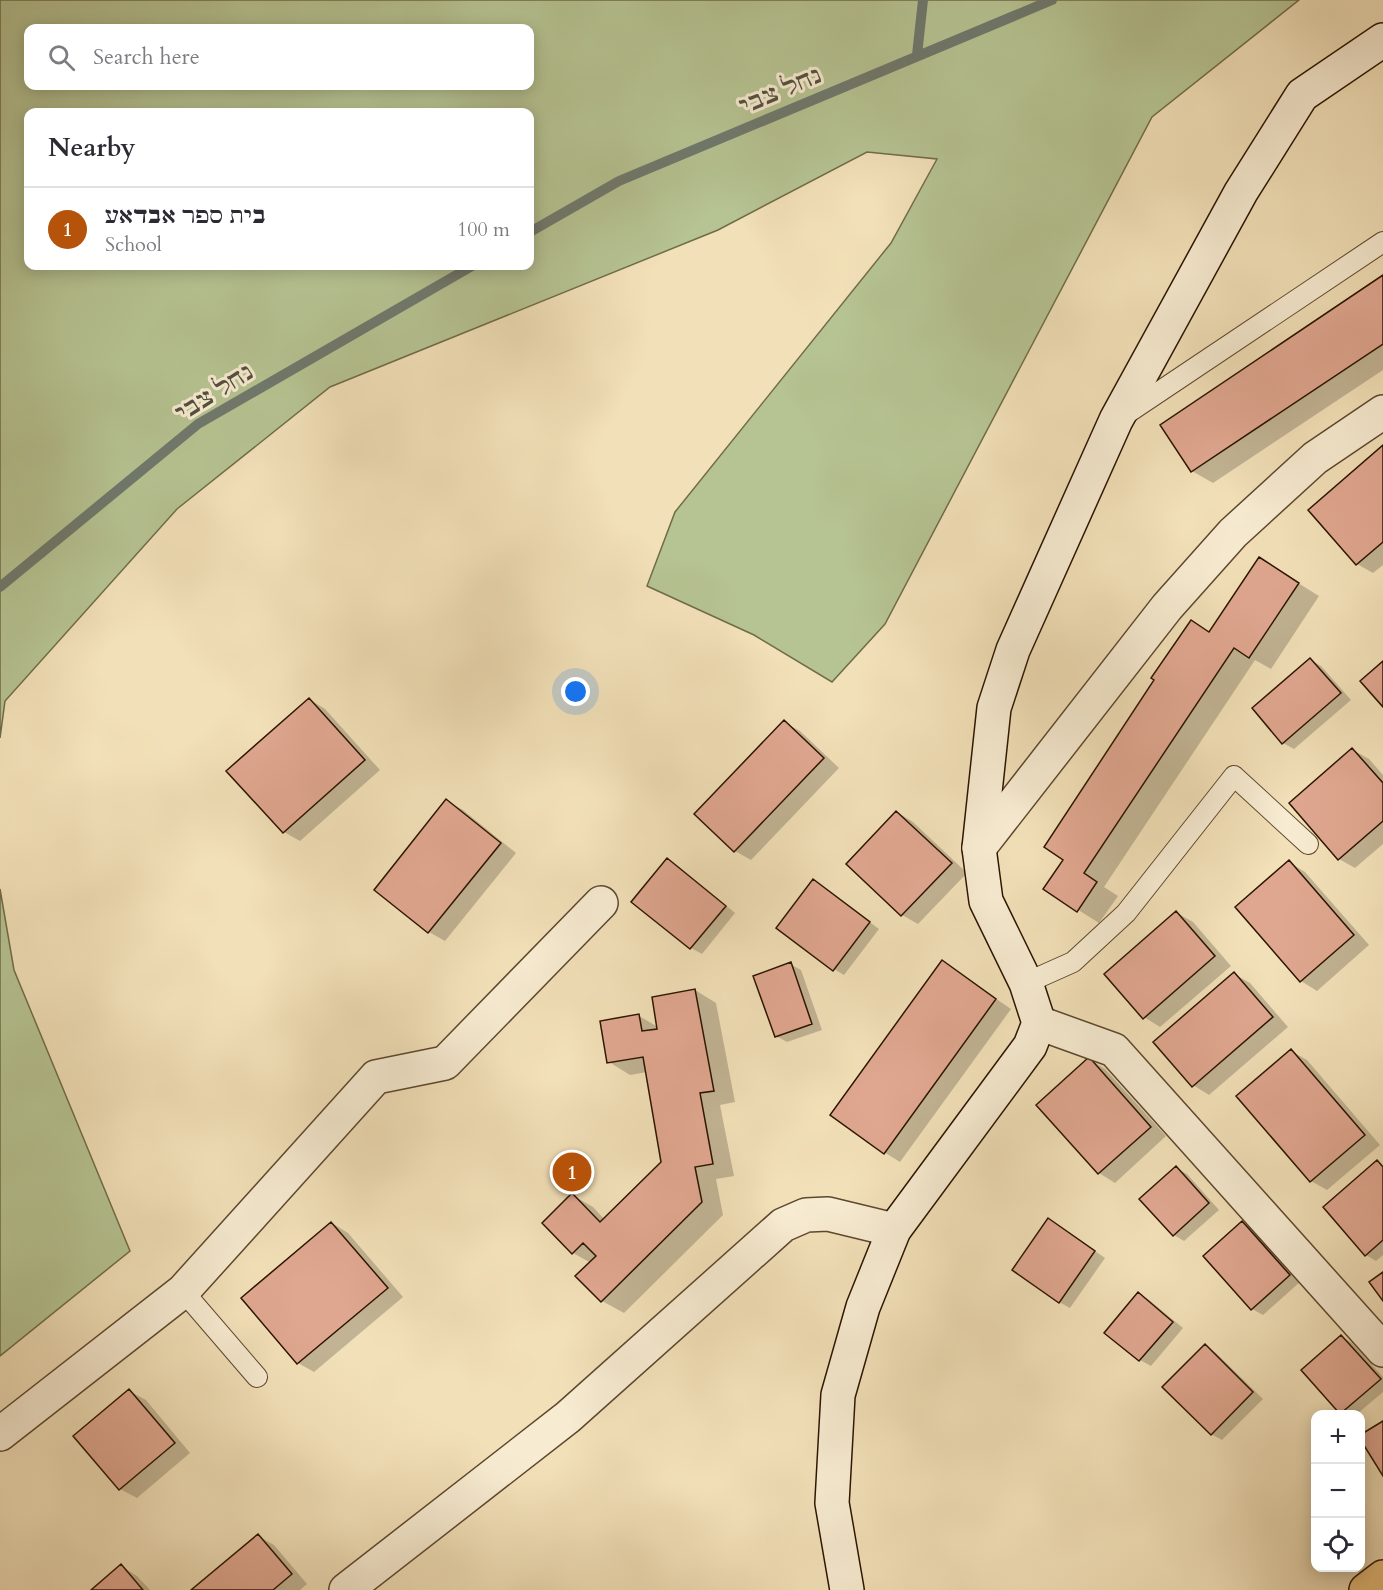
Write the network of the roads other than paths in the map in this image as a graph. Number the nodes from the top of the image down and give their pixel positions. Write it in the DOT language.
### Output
graph roads {
  1 [pos="1383,40"];
  2 [pos="1383,242"];
  3 [pos="1383,412"];
  4 [pos="1116,420"];
  5 [pos="1308,844"];
  6 [pos="979,848"];
  7 [pos="601,903"];
  8 [pos="1026,983"];
  9 [pos="1040,1023"];
  10 [pos="894,1230"];
  11 [pos="183,1291"];
  12 [pos="1383,1350"];
  13 [pos="257,1377"];
  14 [pos="0,1434"];
  15 [pos="1383,1577"];
  16 [pos="346,1590"];
  17 [pos="847,1590"];
  18 [pos="1366,1590"];
  1 -- 4 [label="street"];
  2 -- 4 [label="lane"];
  3 -- 6 [label="street"];
  4 -- 6 [label="street"];
  5 -- 8 [label="lane"];
  6 -- 8 [label="street"];
  7 -- 11 [label="street"];
  8 -- 9 [label="street"];
  9 -- 10 [label="street"];
  9 -- 12 [label="street"];
  10 -- 16 [label="street"];
  10 -- 17 [label="street"];
  11 -- 13 [label="lane"];
  11 -- 14 [label="street"];
  15 -- 18 [label="highway"];
}
